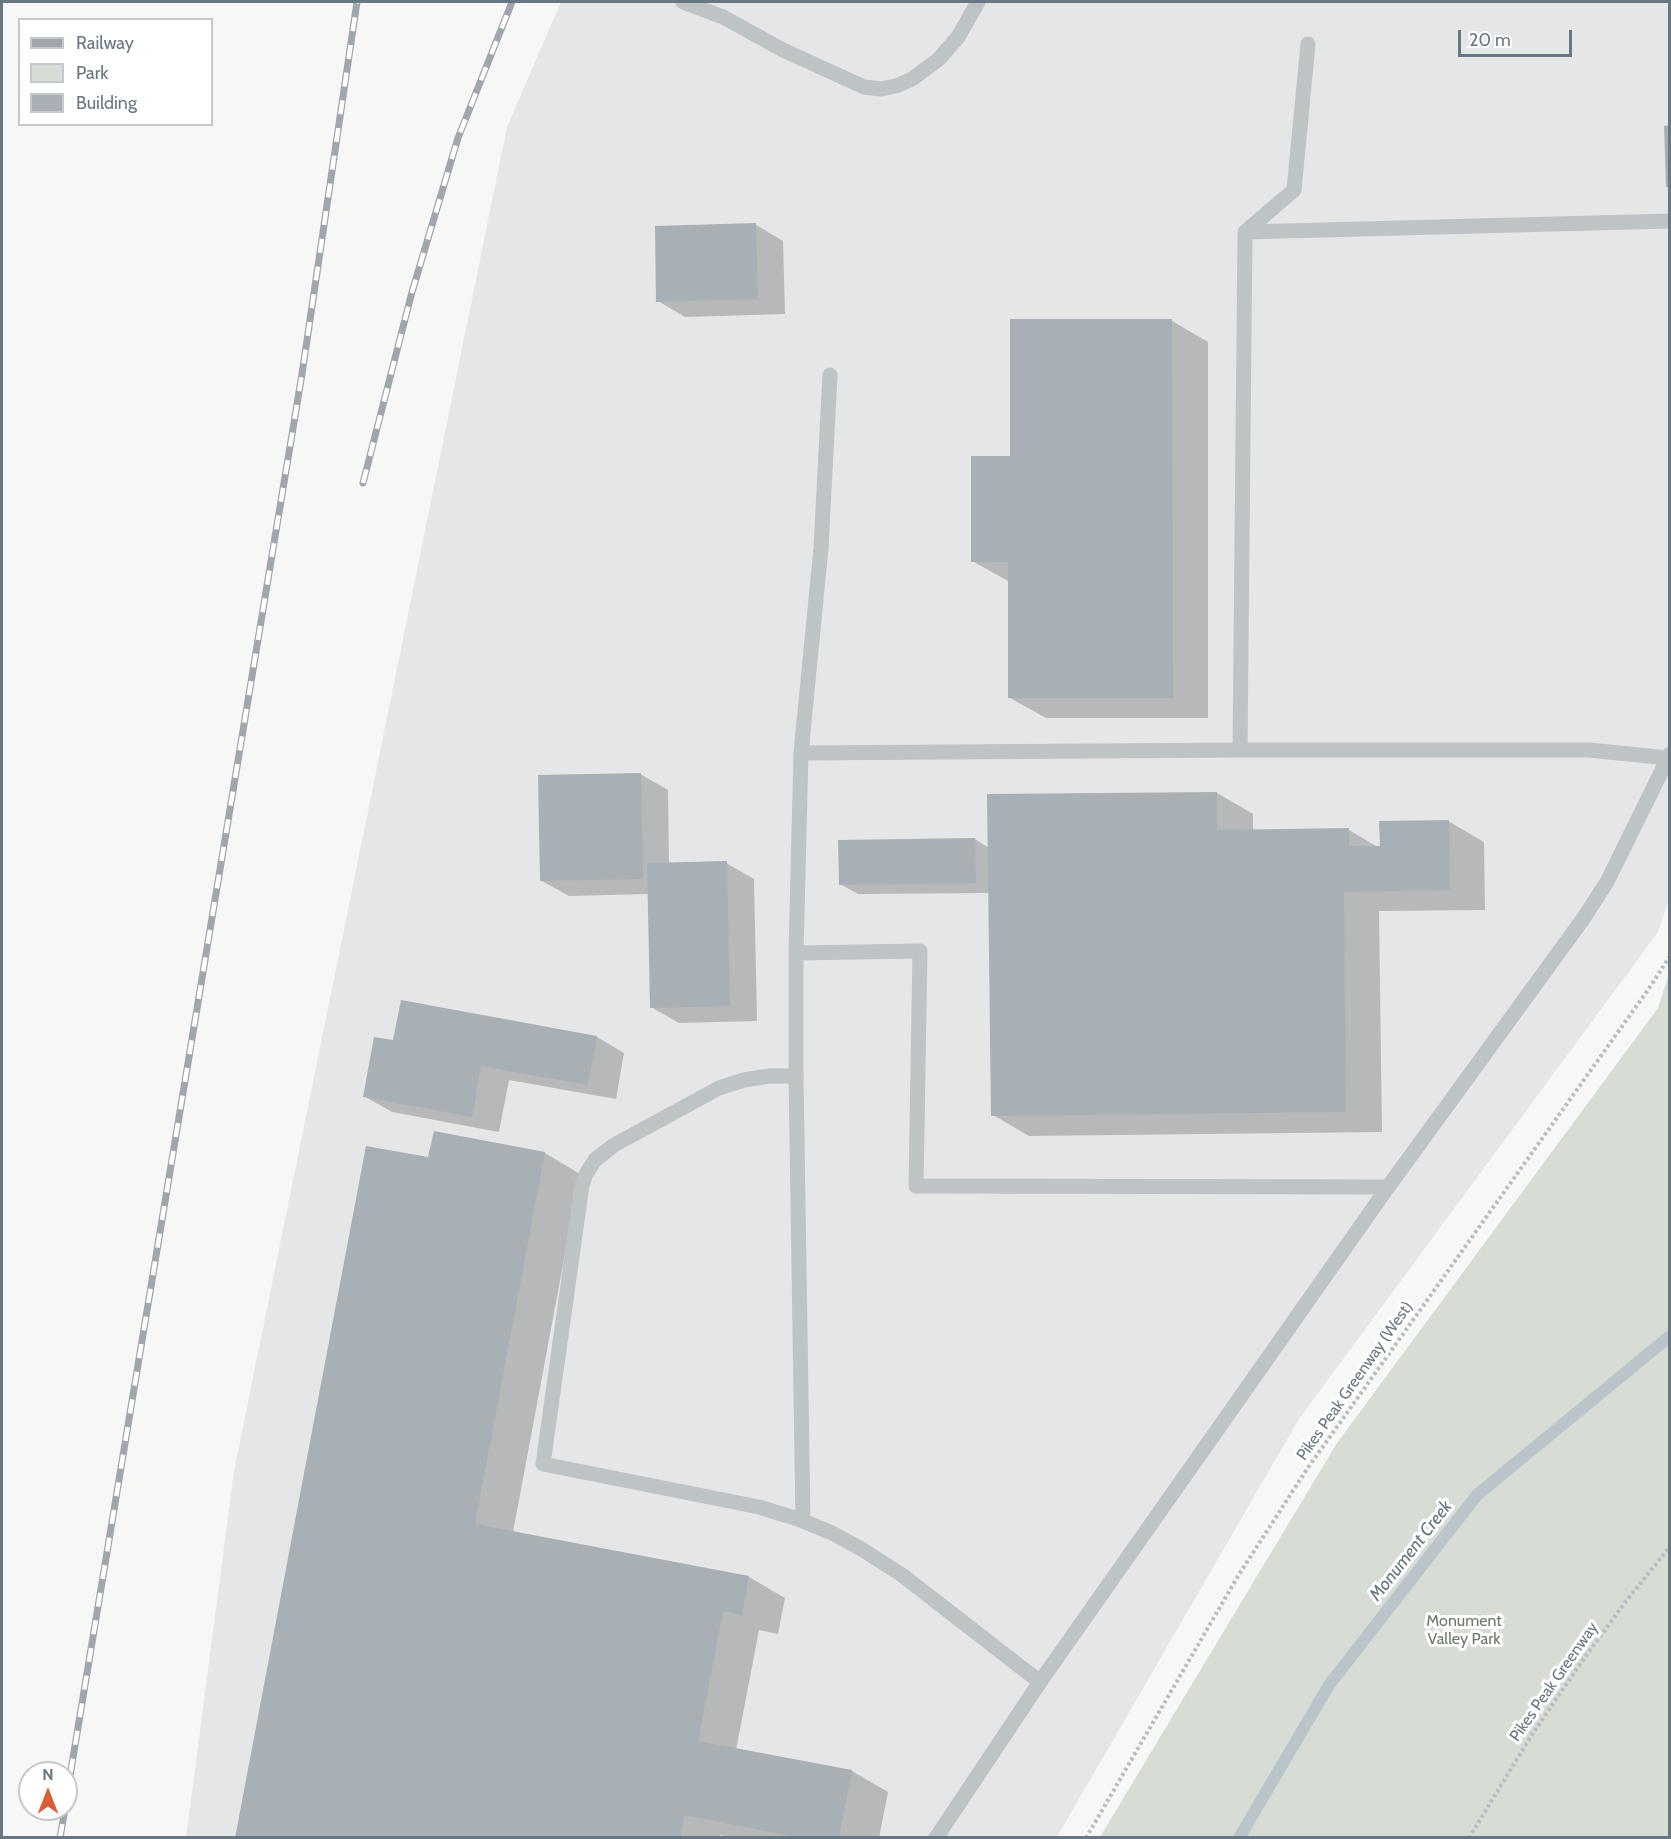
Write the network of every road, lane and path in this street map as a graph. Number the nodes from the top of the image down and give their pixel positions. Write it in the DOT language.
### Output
graph roads {
  1 [pos="683,2"];
  2 [pos="978,2"];
  3 [pos="1308,44"];
  4 [pos="1670,221"];
  5 [pos="1245,232"];
  6 [pos="830,375"];
  7 [pos="1240,750"];
  8 [pos="801,753"];
  9 [pos="1669,756"];
  10 [pos="796,953"];
  11 [pos="1670,956"];
  12 [pos="796,1076"];
  13 [pos="1388,1187"];
  14 [pos="803,1521"];
  15 [pos="1670,1547"];
  16 [pos="1040,1682"];
  17 [pos="936,1838"];
  18 [pos="1086,1838"];
  19 [pos="1469,1838"];
  1 -- 2 [label="lane"];
  3 -- 5 [label="lane"];
  4 -- 5 [label="lane"];
  5 -- 7 [label="lane"];
  6 -- 8 [label="lane"];
  7 -- 8 [label="lane"];
  7 -- 9 [label="lane"];
  8 -- 10 [label="lane"];
  9 -- 13 [label="lane"];
  10 -- 12 [label="lane"];
  10 -- 13 [label="lane"];
  11 -- 18 [label="path, Pikes Peak Greenway (West)"];
  12 -- 14 [label="lane"];
  12 -- 14 [label="lane"];
  13 -- 16 [label="lane"];
  14 -- 16 [label="lane"];
  15 -- 19 [label="path, Pikes Peak Greenway"];
  16 -- 17 [label="lane"];
}
